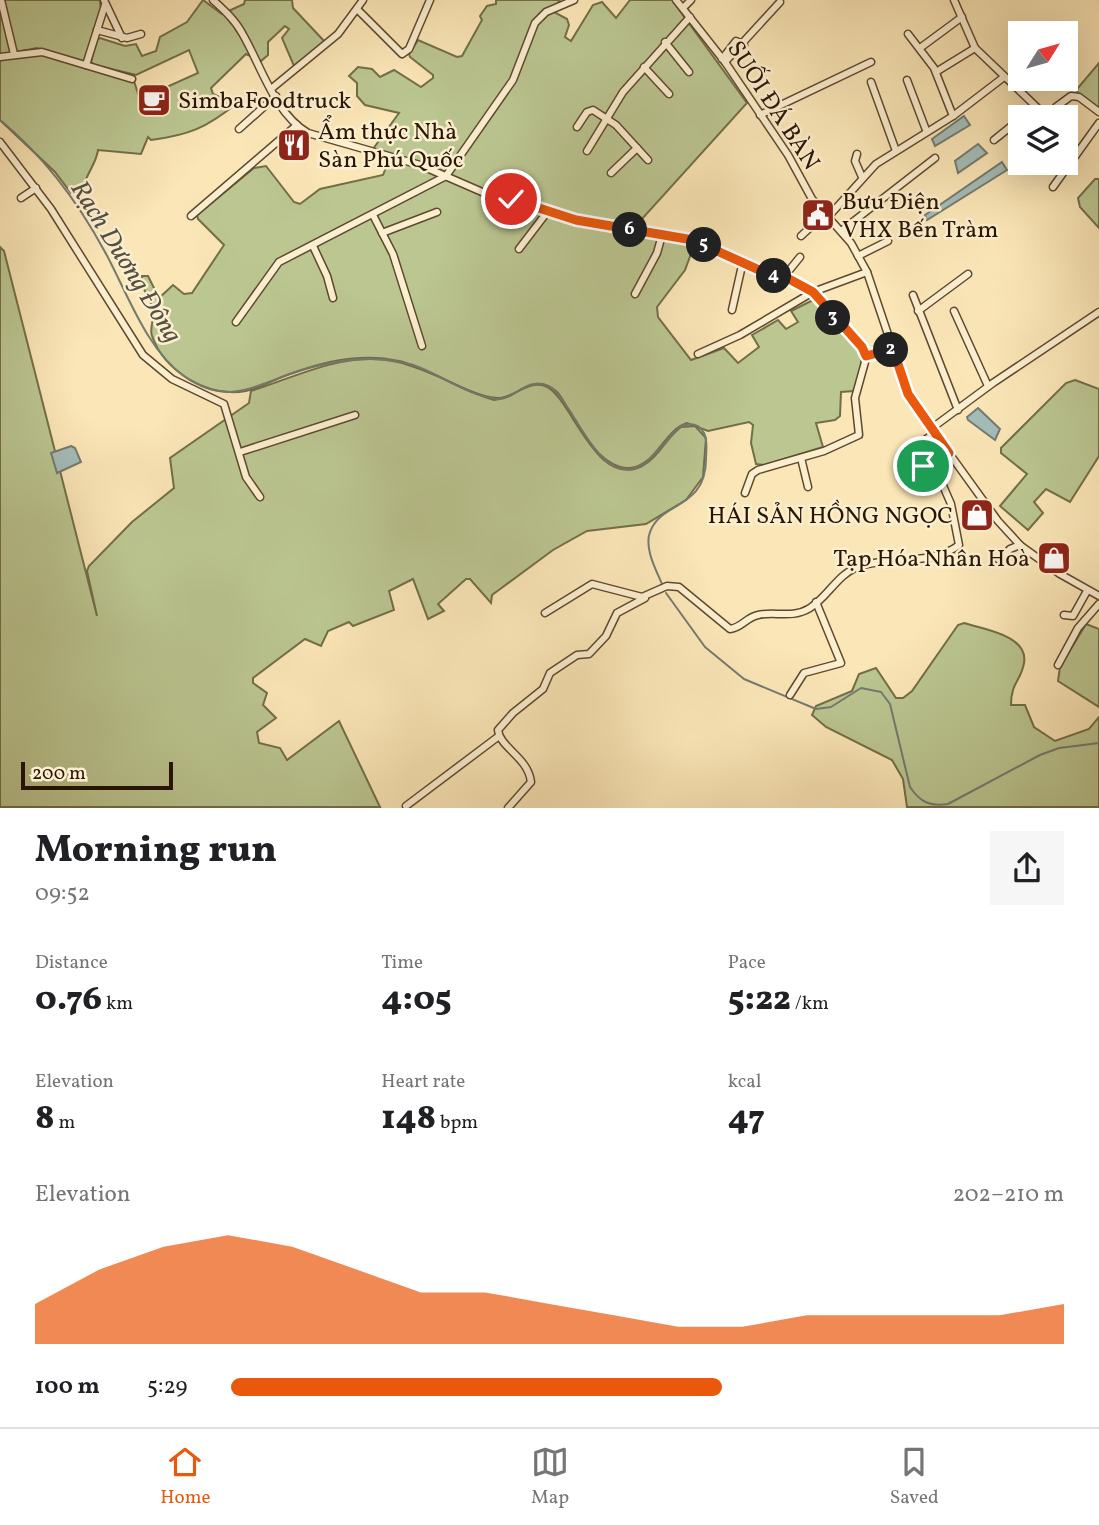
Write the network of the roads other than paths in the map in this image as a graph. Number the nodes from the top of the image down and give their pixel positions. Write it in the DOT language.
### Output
graph roads {
  1 [pos="1,0"];
  2 [pos="213,0"];
  3 [pos="363,0"];
  4 [pos="430,0"];
  5 [pos="574,0"];
  6 [pos="676,0"];
  7 [pos="691,0"];
  8 [pos="954,0"];
  9 [pos="105,2"];
  10 [pos="780,2"];
  11 [pos="683,8"];
  12 [pos="357,9"];
  13 [pos="690,17"];
  14 [pos="962,17"];
  15 [pos="97,30"];
  16 [pos="141,34"];
  17 [pos="908,34"];
  18 [pos="122,38"];
  19 [pos="665,43"];
  20 [pos="920,48"];
  21 [pos="975,48"];
  22 [pos="14,54"];
  23 [pos="0,57"];
  24 [pos="724,60"];
  25 [pos="871,62"];
  26 [pos="86,65"];
  27 [pos="645,67"];
  28 [pos="689,72"];
  29 [pos="936,72"];
  30 [pos="1004,77"];
  31 [pos="132,79"];
  32 [pos="907,79"];
  33 [pos="871,82"];
  34 [pos="271,89"];
  35 [pos="669,94"];
  36 [pos="276,96"];
  37 [pos="1033,105"];
  38 [pos="1059,105"];
  39 [pos="1099,112"];
  40 [pos="760,115"];
  41 [pos="953,116"];
  42 [pos="606,118"];
  43 [pos="1099,123"];
  44 [pos="296,125"];
  45 [pos="577,127"];
  46 [pos="239,129"];
  47 [pos="1008,129"];
  48 [pos="926,130"];
  49 [pos="994,141"];
  50 [pos="0,142"];
  51 [pos="637,148"];
  52 [pos="587,151"];
  53 [pos="895,151"];
  54 [pos="856,153"];
  55 [pos="936,158"];
  56 [pos="648,160"];
  57 [pos="611,173"];
  58 [pos="446,176"];
  59 [pos="862,177"];
  60 [pos="1053,187"];
  61 [pos="36,188"];
  62 [pos="21,198"];
  63 [pos="548,211"];
  64 [pos="437,212"];
  65 [pos="373,215"];
  66 [pos="827,215"];
  67 [pos="191,216"];
  68 [pos="841,231"];
  69 [pos="382,233"];
  70 [pos="662,235"];
  71 [pos="801,236"];
  72 [pos="888,241"];
  73 [pos="313,246"];
  74 [pos="519,248"];
  75 [pos="858,256"];
  76 [pos="800,257"];
  77 [pos="743,261"];
  78 [pos="867,272"];
  79 [pos="968,274"];
  80 [pos="783,278"];
  81 [pos="813,292"];
  82 [pos="635,294"];
  83 [pos="913,295"];
  84 [pos="333,298"];
  85 [pos="732,310"];
  86 [pos="918,311"];
  87 [pos="954,311"];
  88 [pos="1099,312"];
  89 [pos="236,322"];
  90 [pos="422,346"];
  91 [pos="893,349"];
  92 [pos="698,354"];
  93 [pos="866,356"];
  94 [pos="988,386"];
  95 [pos="958,410"];
  96 [pos="355,415"];
  97 [pos="933,430"];
  98 [pos="919,444"];
  99 [pos="240,452"];
  100 [pos="949,453"];
  101 [pos="801,458"];
  102 [pos="934,465"];
  103 [pos="912,470"];
  104 [pos="808,487"];
  105 [pos="744,493"];
  106 [pos="260,497"];
  107 [pos="1020,545"];
  108 [pos="999,560"];
  109 [pos="1087,591"];
  110 [pos="1099,596"];
  111 [pos="647,597"];
  112 [pos="816,602"];
  113 [pos="1099,604"];
  114 [pos="545,613"];
  115 [pos="1064,615"];
  116 [pos="1058,665"];
  117 [pos="790,695"];
  118 [pos="499,736"];
  119 [pos="406,806"];
  120 [pos="508,807"];
  1 -- 22 [label="street"];
  2 -- 34 [label="street"];
  3 -- 12 [label="street"];
  4 -- 12 [label="street"];
  5 -- 58 [label="street"];
  6 -- 11 [label="street, SUỐI ĐÁ BÀN"];
  7 -- 11 [label="street"];
  8 -- 14 [label="street"];
  9 -- 15 [label="street"];
  9 -- 18 [label="street"];
  10 -- 24 [label="street"];
  11 -- 13 [label="street, SUỐI ĐÁ BÀN"];
  12 -- 34 [label="street"];
  13 -- 19 [label="street"];
  13 -- 24 [label="street, SUỐI ĐÁ BÀN"];
  14 -- 20 [label="street"];
  14 -- 21 [label="street"];
  15 -- 18 [label="street"];
  15 -- 26 [label="street"];
  16 -- 18 [label="street"];
  17 -- 20 [label="street"];
  19 -- 27 [label="street"];
  19 -- 28 [label="street"];
  20 -- 29 [label="street"];
  21 -- 29 [label="street"];
  21 -- 30 [label="street"];
  22 -- 23 [label="street"];
  22 -- 26 [label="street"];
  24 -- 40 [label="street, SUỐI ĐÁ BÀN"];
  25 -- 40 [label="street"];
  26 -- 31 [label="street"];
  27 -- 35 [label="street"];
  27 -- 42 [label="street"];
  29 -- 41 [label="street"];
  30 -- 37 [label="street"];
  30 -- 41 [label="street"];
  32 -- 48 [label="street"];
  33 -- 53 [label="street"];
  34 -- 36 [label="street"];
  36 -- 44 [label="street"];
  36 -- 46 [label="street"];
  38 -- 39 [label="street"];
  40 -- 66 [label="street, SUỐI ĐÁ BÀN"];
  41 -- 48 [label="street"];
  42 -- 45 [label="street"];
  42 -- 51 [label="street"];
  42 -- 52 [label="street"];
  43 -- 60 [label="street"];
  44 -- 58 [label="street"];
  44 -- 67 [label="street"];
  47 -- 49 [label="street"];
  48 -- 53 [label="street"];
  50 -- 61 [label="street"];
  51 -- 56 [label="street"];
  51 -- 57 [label="street"];
  53 -- 59 [label="street"];
  54 -- 59 [label="street"];
  55 -- 68 [label="street"];
  58 -- 63 [label="street"];
  58 -- 65 [label="street"];
  59 -- 66 [label="street"];
  61 -- 62 [label="street"];
  61 -- 99 [label="street"];
  63 -- 70 [label="street"];
  63 -- 74 [label="street"];
  64 -- 69 [label="street"];
  65 -- 69 [label="street"];
  65 -- 73 [label="street"];
  66 -- 68 [label="street, SUỐI ĐÁ BÀN"];
  66 -- 71 [label="street"];
  68 -- 75 [label="street, SUỐI ĐÁ BÀN"];
  69 -- 90 [label="street"];
  70 -- 77 [label="street"];
  70 -- 82 [label="street"];
  72 -- 75 [label="street"];
  73 -- 84 [label="street"];
  73 -- 89 [label="street"];
  75 -- 78 [label="street, SUỐI ĐÁ BÀN"];
  76 -- 80 [label="street"];
  77 -- 80 [label="street"];
  77 -- 85 [label="street"];
  78 -- 81 [label="street"];
  78 -- 91 [label="street, SUỐI ĐÁ BÀN"];
  79 -- 86 [label="street"];
  80 -- 81 [label="street"];
  81 -- 92 [label="street"];
  81 -- 93 [label="street"];
  83 -- 86 [label="street"];
  86 -- 95 [label="street"];
  87 -- 94 [label="street"];
  88 -- 94 [label="street"];
  91 -- 93 [label="street"];
  91 -- 97 [label="street, SUỐI ĐÁ BÀN"];
  93 -- 101 [label="street"];
  94 -- 95 [label="street"];
  95 -- 97 [label="street"];
  96 -- 99 [label="street"];
  97 -- 98 [label="street"];
  97 -- 100 [label="street, SUỐI ĐÁ BÀN"];
  99 -- 106 [label="street"];
  100 -- 102 [label="street"];
  100 -- 107 [label="street, SUỐI ĐÁ BÀN"];
  101 -- 104 [label="street"];
  101 -- 105 [label="street"];
  102 -- 103 [label="street"];
  102 -- 112 [label="street"];
  107 -- 108 [label="street"];
  107 -- 109 [label="street, SUỐI ĐÁ BÀN"];
  109 -- 110 [label="street, SUỐI ĐÁ BÀN"];
  109 -- 115 [label="street"];
  111 -- 112 [label="street"];
  111 -- 114 [label="street"];
  111 -- 118 [label="street"];
  112 -- 117 [label="street"];
  113 -- 116 [label="street"];
  118 -- 119 [label="street"];
  118 -- 120 [label="street"];
}
